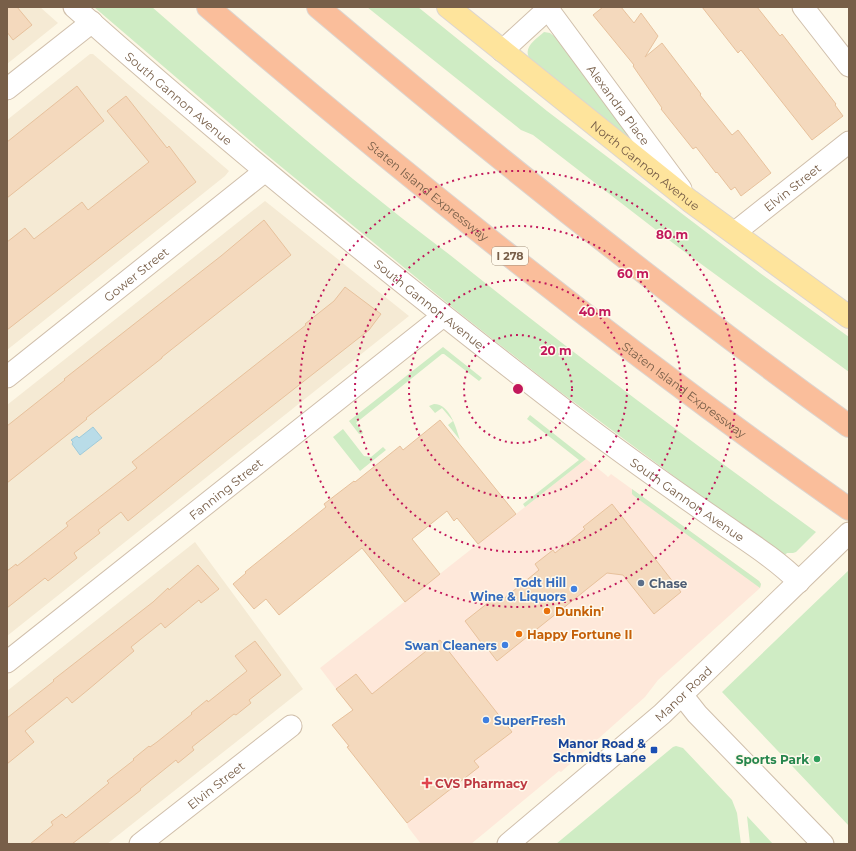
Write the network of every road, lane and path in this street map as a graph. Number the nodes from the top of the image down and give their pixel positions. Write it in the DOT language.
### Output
graph roads {
  1 [pos="74,7"];
  2 [pos="208,7"];
  3 [pos="318,7"];
  4 [pos="448,7"];
  5 [pos="803,7"];
  6 [pos="549,8"];
  7 [pos="92,22"];
  8 [pos="502,51"];
  9 [pos="849,66"];
  10 [pos="7,89"];
  11 [pos="849,142"];
  12 [pos="265,171"];
  13 [pos="690,200"];
  14 [pos="734,233"];
  15 [pos="443,316"];
  16 [pos="849,317"];
  17 [pos="7,377"];
  18 [pos="849,426"];
  19 [pos="849,509"];
  20 [pos="849,533"];
  21 [pos="799,582"];
  22 [pos="7,662"];
  23 [pos="682,695"];
  24 [pos="291,726"];
  25 [pos="140,844"];
  26 [pos="508,844"];
  27 [pos="823,844"];
  1 -- 7 [label="street, South Gannon Avenue"];
  2 -- 19 [label="highway, Staten Island Expressway / I 278"];
  3 -- 18 [label="highway"];
  4 -- 8 [label="main road, North Gannon Avenue"];
  5 -- 9 [label="street"];
  6 -- 8 [label="street"];
  6 -- 13 [label="street, Alexandra Place"];
  7 -- 10 [label="street"];
  7 -- 12 [label="street, South Gannon Avenue"];
  8 -- 13 [label="main road, North Gannon Avenue"];
  11 -- 14 [label="street, Elvin Street"];
  12 -- 15 [label="street, South Gannon Avenue"];
  12 -- 17 [label="street, Gower Street"];
  13 -- 14 [label="main road, North Gannon Avenue"];
  14 -- 16 [label="main road, North Gannon Avenue"];
  15 -- 21 [label="street, South Gannon Avenue"];
  15 -- 22 [label="street, Fanning Street"];
  20 -- 21 [label="street, Manor Road"];
  21 -- 23 [label="street, Manor Road"];
  23 -- 26 [label="street, Manor Road"];
  23 -- 27 [label="street"];
  24 -- 25 [label="street, Elvin Street"];
}
